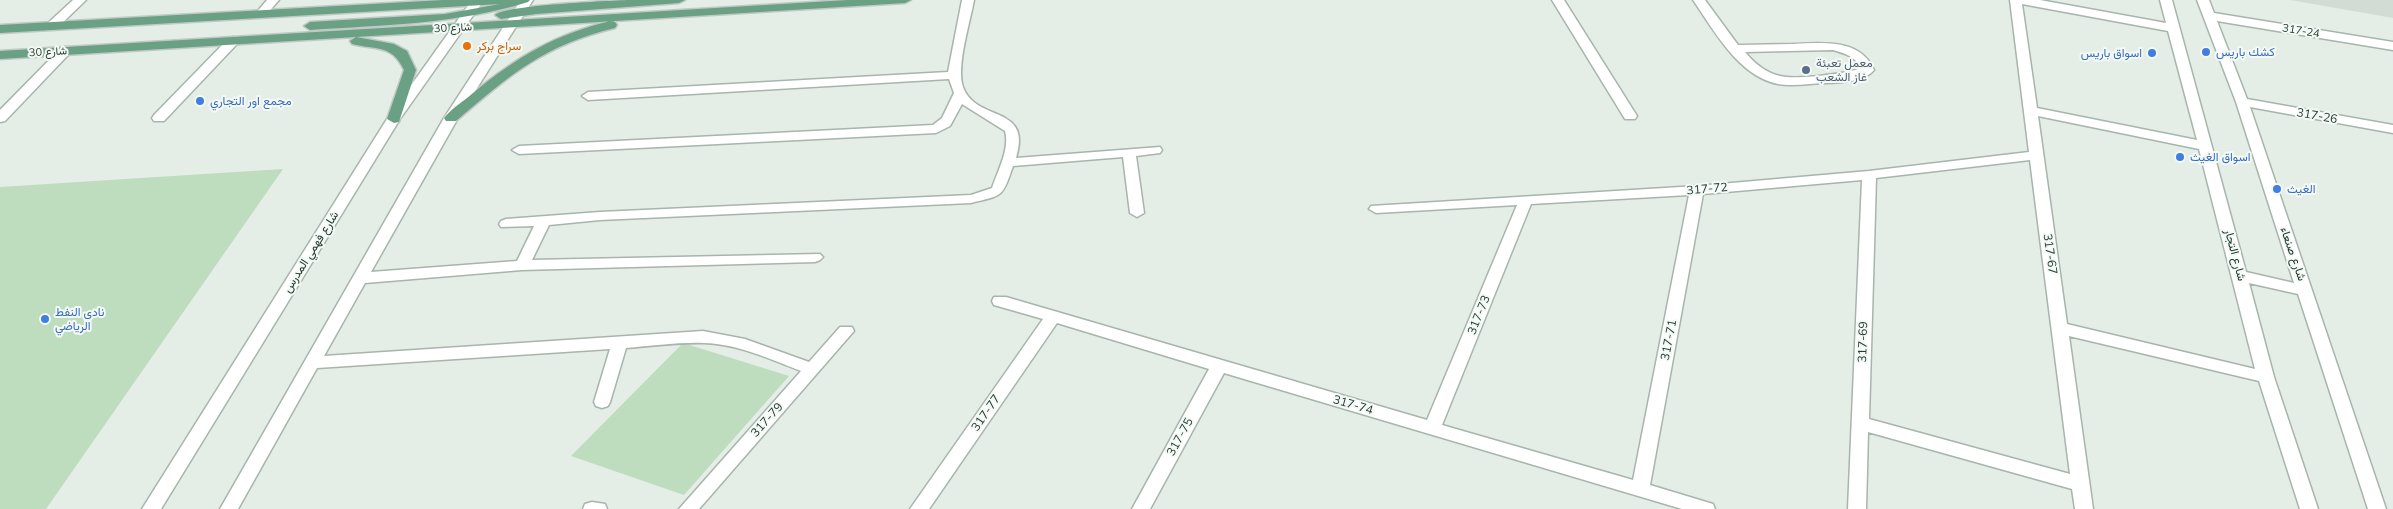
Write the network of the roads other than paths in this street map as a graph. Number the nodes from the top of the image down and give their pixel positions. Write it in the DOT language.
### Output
graph roads {
  1 [pos="80,0"];
  2 [pos="273,0"];
  3 [pos="503,0"];
  4 [pos="526,0"];
  5 [pos="679,0"];
  6 [pos="905,0"];
  7 [pos="968,0"];
  8 [pos="1558,0"];
  9 [pos="1699,0"];
  10 [pos="2016,0"];
  11 [pos="2021,0"];
  12 [pos="2166,0"];
  13 [pos="2203,0"];
  14 [pos="478,1"];
  15 [pos="520,12"];
  16 [pos="698,12"];
  17 [pos="262,13"];
  18 [pos="470,14"];
  19 [pos="2209,16"];
  20 [pos="510,25"];
  21 [pos="52,26"];
  22 [pos="459,28"];
  23 [pos="2174,28"];
  24 [pos="0,29"];
  25 [pos="300,37"];
  26 [pos="233,41"];
  27 [pos="2393,46"];
  28 [pos="87,49"];
  29 [pos="1737,49"];
  30 [pos="65,50"];
  31 [pos="0,55"];
  32 [pos="954,75"];
  33 [pos="960,94"];
  34 [pos="588,96"];
  35 [pos="2242,102"];
  36 [pos="2031,111"];
  37 [pos="1630,116"];
  38 [pos="0,118"];
  39 [pos="159,118"];
  40 [pos="394,118"];
  41 [pos="451,118"];
  42 [pos="2393,129"];
  43 [pos="2204,146"];
  44 [pos="519,150"];
  45 [pos="1155,150"];
  46 [pos="1129,152"];
  47 [pos="2036,155"];
  48 [pos="1006,163"];
  49 [pos="1868,175"];
  50 [pos="1697,190"];
  51 [pos="1525,202"];
  52 [pos="1376,209"];
  53 [pos="1137,213"];
  54 [pos="544,220"];
  55 [pos="506,224"];
  56 [pos="815,257"];
  57 [pos="522,265"];
  58 [pos="2240,276"];
  59 [pos="360,278"];
  60 [pos="2306,291"];
  61 [pos="1000,301"];
  62 [pos="1054,317"];
  63 [pos="2060,328"];
  64 [pos="846,331"];
  65 [pos="620,342"];
  66 [pos="311,364"];
  67 [pos="1219,366"];
  68 [pos="812,369"];
  69 [pos="2266,377"];
  70 [pos="602,402"];
  71 [pos="1860,423"];
  72 [pos="1432,428"];
  73 [pos="2081,484"];
  74 [pos="1640,490"];
  75 [pos="1146,508"];
  76 [pos="151,509"];
  77 [pos="229,509"];
  78 [pos="592,509"];
  79 [pos="598,509"];
  80 [pos="688,509"];
  81 [pos="919,509"];
  82 [pos="1706,509"];
  83 [pos="1857,509"];
  84 [pos="2084,509"];
  85 [pos="2308,509"];
  86 [pos="2377,509"];
  1 -- 21 [label="street"];
  2 -- 17 [label="street"];
  3 -- 14 [label="main road, شارع 30"];
  4 -- 15 [label="street"];
  4 -- 18 [label="main road"];
  5 -- 15 [label="main road"];
  6 -- 16 [label="main road, شارع 30"];
  7 -- 32 [label="street"];
  8 -- 37 [label="street"];
  9 -- 29 [label="street"];
  10 -- 36 [label="street, 317-67"];
  11 -- 23 [label="street"];
  12 -- 23 [label="street, شارع التجار"];
  13 -- 19 [label="street, شارع صنعاء"];
  14 -- 17 [label="main road, شارع 30"];
  14 -- 18 [label="street, شارع فهمي المدرس"];
  15 -- 20 [label="street"];
  15 -- 22 [label="main road"];
  16 -- 20 [label="main road, شارع 30"];
  16 -- 41 [label="main road"];
  17 -- 21 [label="main road, شارع 30"];
  18 -- 22 [label="street, شارع فهمي المدرس"];
  18 -- 28 [label="main road"];
  19 -- 27 [label="street, 317-24"];
  19 -- 35 [label="street, شارع صنعاء"];
  20 -- 22 [label="main road, شارع 30"];
  20 -- 41 [label="street"];
  21 -- 24 [label="main road, شارع 30"];
  22 -- 25 [label="main road, شارع 30"];
  22 -- 40 [label="street, شارع فهمي المدرس"];
  23 -- 43 [label="street, شارع التجار"];
  25 -- 26 [label="main road, شارع 30"];
  25 -- 40 [label="main road"];
  26 -- 28 [label="main road, شارع 30"];
  26 -- 39 [label="street"];
  28 -- 30 [label="main road, شارع 30"];
  29 -- 29 [label="street"];
  30 -- 31 [label="main road, شارع 30"];
  30 -- 38 [label="street"];
  32 -- 33 [label="street"];
  32 -- 34 [label="street"];
  33 -- 44 [label="street"];
  33 -- 48 [label="street"];
  35 -- 42 [label="street, 317-26"];
  35 -- 60 [label="street, شارع صنعاء"];
  36 -- 43 [label="street"];
  36 -- 47 [label="street, 317-67"];
  40 -- 76 [label="street, شارع فهمي المدرس"];
  41 -- 59 [label="street"];
  43 -- 58 [label="street, شارع التجار"];
  45 -- 46 [label="street"];
  46 -- 48 [label="street"];
  46 -- 53 [label="street"];
  47 -- 49 [label="street, 317-72"];
  47 -- 63 [label="street, 317-67"];
  48 -- 54 [label="street"];
  49 -- 50 [label="street, 317-72"];
  49 -- 71 [label="street, 317-69"];
  50 -- 51 [label="street, 317-72"];
  50 -- 74 [label="street, 317-71"];
  51 -- 52 [label="street, 317-72"];
  51 -- 72 [label="street, 317-73"];
  54 -- 55 [label="street"];
  54 -- 57 [label="street"];
  56 -- 57 [label="street"];
  57 -- 59 [label="street"];
  58 -- 60 [label="street"];
  58 -- 69 [label="street, شارع التجار"];
  59 -- 66 [label="street"];
  60 -- 86 [label="street, شارع صنعاء"];
  61 -- 62 [label="street, 317-74"];
  62 -- 67 [label="street, 317-74"];
  62 -- 81 [label="street, 317-77"];
  63 -- 69 [label="street"];
  63 -- 73 [label="street, 317-67"];
  64 -- 68 [label="street, 317-79"];
  65 -- 66 [label="street"];
  65 -- 68 [label="street"];
  65 -- 70 [label="street"];
  66 -- 77 [label="street"];
  67 -- 72 [label="street, 317-74"];
  67 -- 75 [label="street, 317-75"];
  68 -- 80 [label="street, 317-79"];
  69 -- 85 [label="street, شارع التجار"];
  71 -- 73 [label="street"];
  71 -- 83 [label="street, 317-69"];
  72 -- 74 [label="street, 317-74"];
  73 -- 84 [label="street, 317-67"];
  74 -- 82 [label="street, 317-74"];
  78 -- 79 [label="street"];
}
